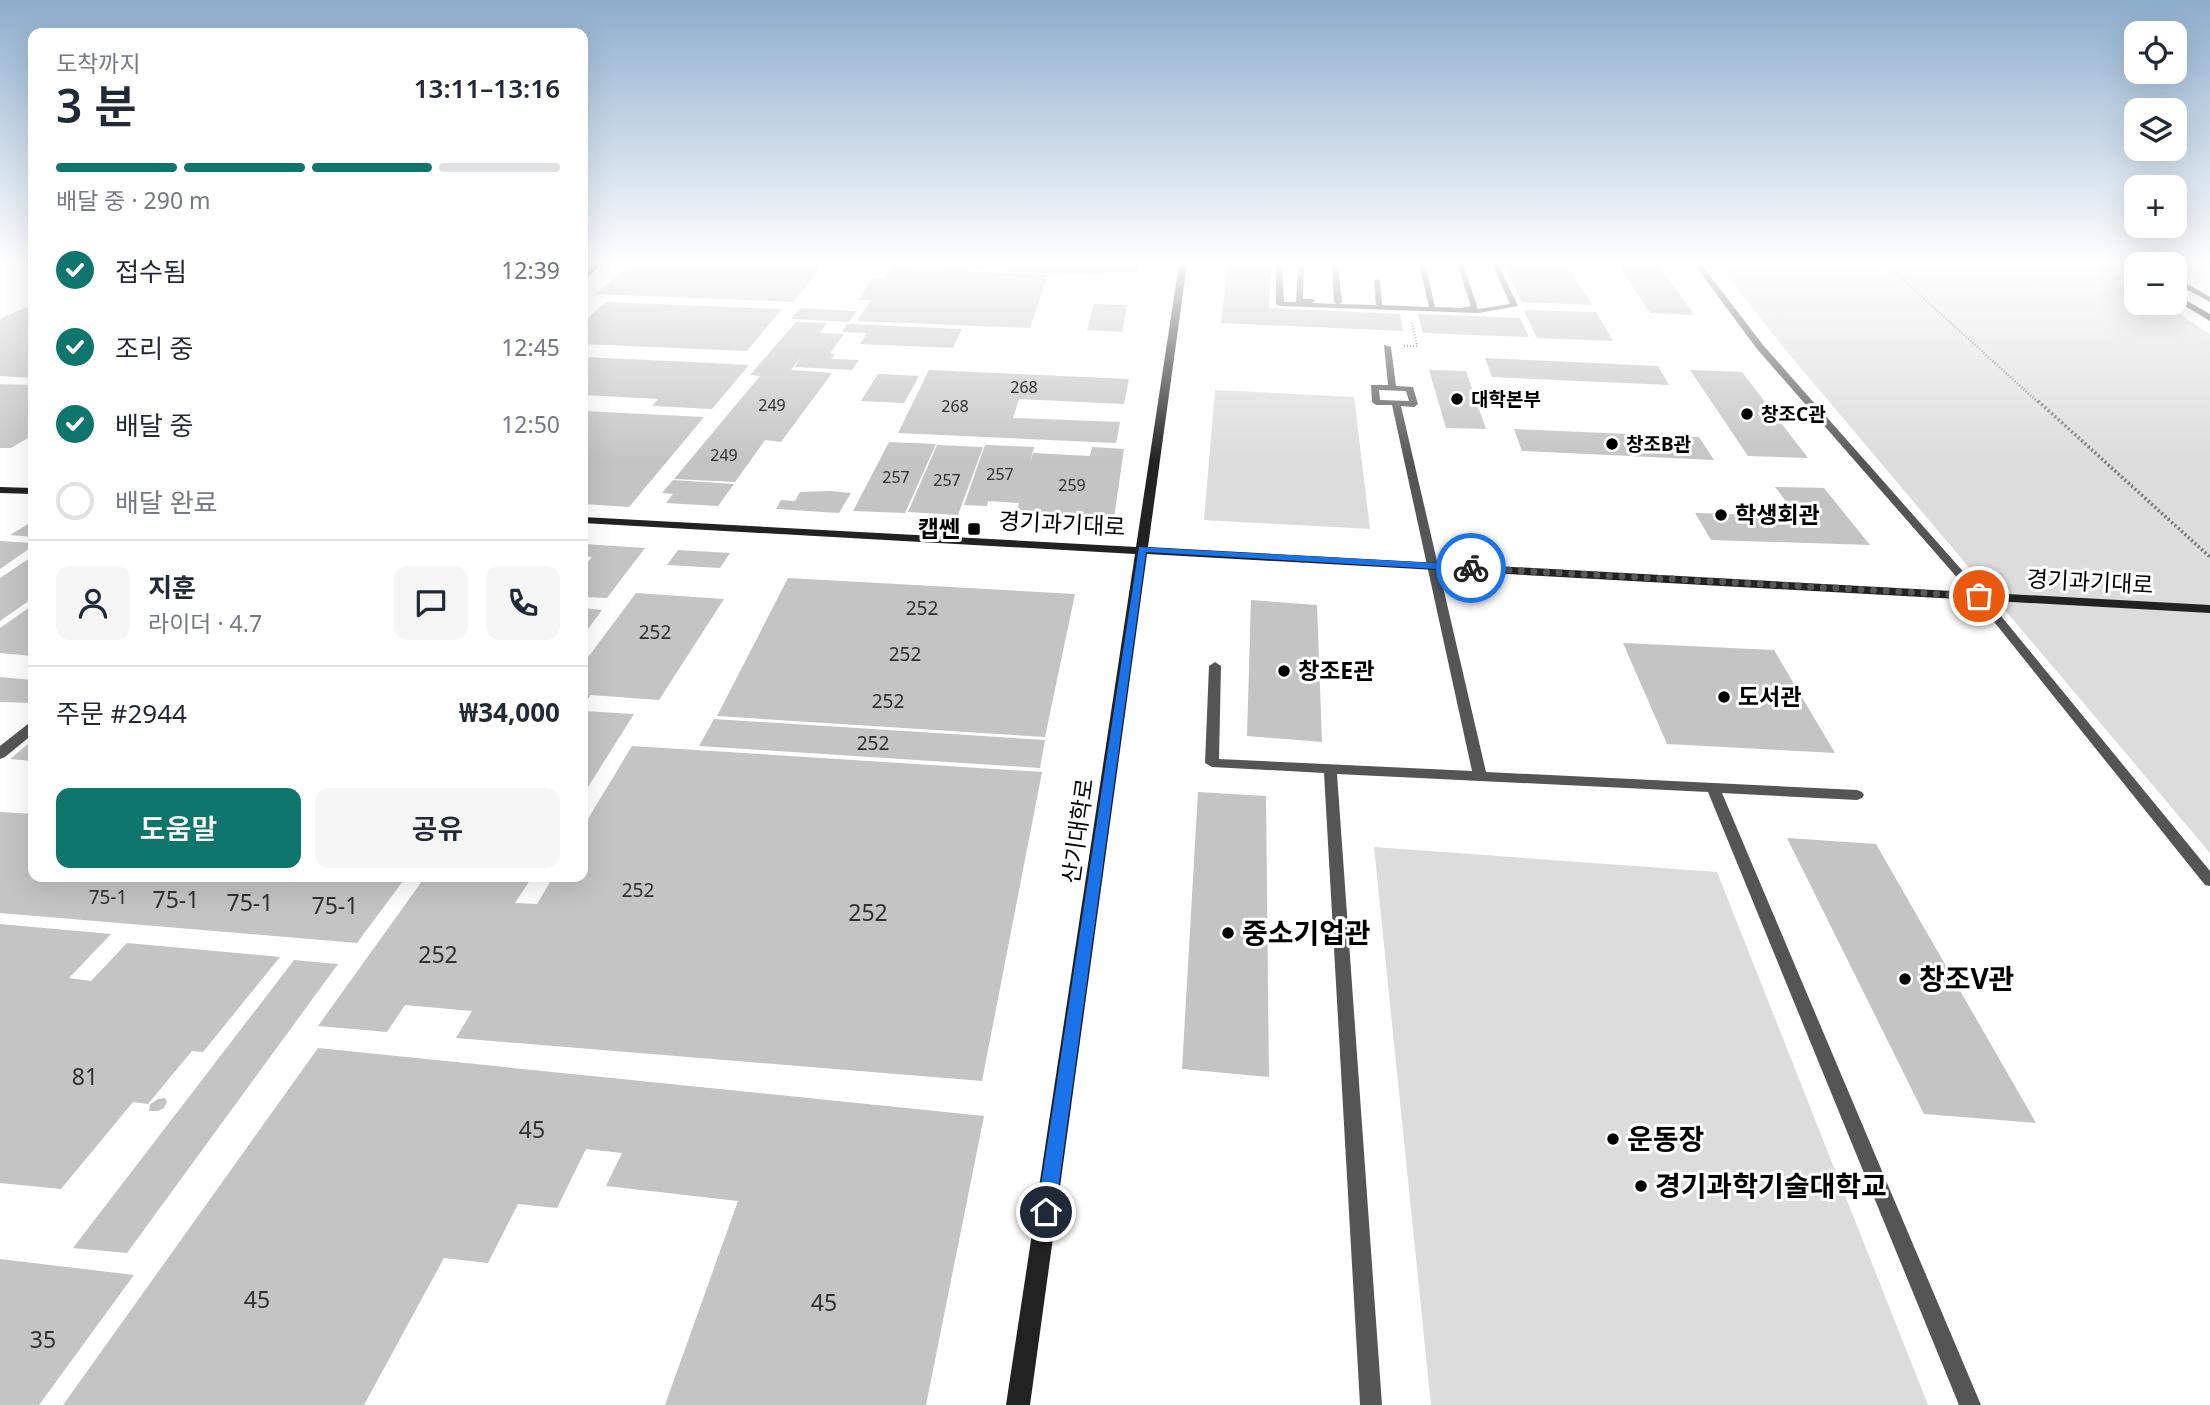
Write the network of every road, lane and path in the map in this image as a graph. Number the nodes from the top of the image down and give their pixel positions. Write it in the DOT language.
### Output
graph roads {
  1 [pos="1174,330"];
  2 [pos="1413,330"];
  3 [pos="1747,330"];
  4 [pos="1959,330"];
  5 [pos="1387,347"];
  6 [pos="1392,388"];
  7 [pos="1396,403"];
  8 [pos="0,489"];
  9 [pos="28,491"];
  10 [pos="588,520"];
  11 [pos="1142,549"];
  12 [pos="2210,557"];
  13 [pos="1431,566"];
  14 [pos="1979,596"];
  15 [pos="2210,609"];
  16 [pos="1215,666"];
  17 [pos="28,731"];
  18 [pos="0,754"];
  19 [pos="1330,769"];
  20 [pos="1480,776"];
  21 [pos="1713,788"];
  22 [pos="1857,795"];
  23 [pos="2210,881"];
  24 [pos="1018,1405"];
  25 [pos="1371,1405"];
  26 [pos="1970,1405"];
  1 -- 11 [label="street, 산기대학로"];
  2 -- 5 [label="path"];
  3 -- 14 [label="lane"];
  4 -- 12 [label="path"];
  5 -- 6 [label="lane"];
  6 -- 7 [label="lane"];
  6 -- 7 [label="lane"];
  7 -- 13 [label="lane"];
  8 -- 9 [label="street"];
  10 -- 11 [label="street, 경기과기대로"];
  11 -- 13 [label="street, 경기과기대로"];
  11 -- 24 [label="street, 산기대학로"];
  13 -- 14 [label="street, 경기과기대로"];
  13 -- 20 [label="lane"];
  14 -- 15 [label="street, 경기과기대로"];
  14 -- 23 [label="lane"];
  16 -- 19 [label="lane"];
  17 -- 18 [label="street"];
  19 -- 20 [label="lane"];
  19 -- 25 [label="lane"];
  20 -- 21 [label="lane"];
  21 -- 22 [label="lane"];
  21 -- 26 [label="lane"];
}
